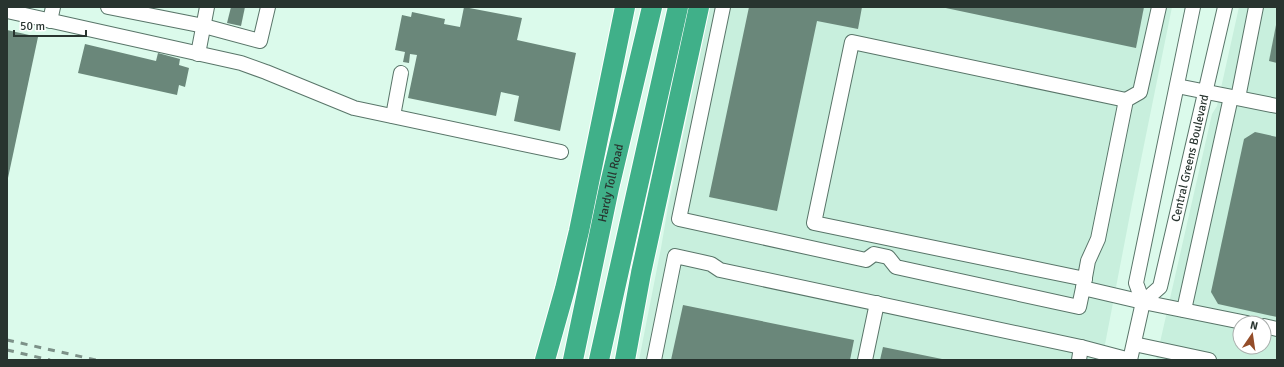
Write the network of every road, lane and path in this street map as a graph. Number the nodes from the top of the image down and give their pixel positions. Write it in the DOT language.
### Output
graph roads {
  1 [pos="52,7"];
  2 [pos="108,7"];
  3 [pos="207,7"];
  4 [pos="268,7"];
  5 [pos="625,7"];
  6 [pos="652,7"];
  7 [pos="678,7"];
  8 [pos="698,7"];
  9 [pos="724,7"];
  10 [pos="1159,7"];
  11 [pos="1193,7"];
  12 [pos="1225,7"];
  13 [pos="1256,7"];
  14 [pos="7,12"];
  15 [pos="50,21"];
  16 [pos="204,26"];
  17 [pos="198,54"];
  18 [pos="401,73"];
  19 [pos="1177,86"];
  20 [pos="1205,91"];
  21 [pos="1234,97"];
  22 [pos="1126,100"];
  23 [pos="1277,106"];
  24 [pos="393,116"];
  25 [pos="562,152"];
  26 [pos="609,188"];
  27 [pos="617,276"];
  28 [pos="1084,284"];
  29 [pos="1143,302"];
  30 [pos="877,304"];
  31 [pos="1184,310"];
  32 [pos="1232,320"];
  33 [pos="1134,344"];
  34 [pos="1080,354"];
  35 [pos="1172,356"];
  36 [pos="545,360"];
  37 [pos="558,360"];
  38 [pos="573,360"];
  39 [pos="599,360"];
  40 [pos="609,360"];
  41 [pos="625,360"];
  42 [pos="654,360"];
  43 [pos="865,360"];
  44 [pos="1130,360"];
  45 [pos="1209,360"];
  1 -- 15 [label="street"];
  2 -- 16 [label="street"];
  3 -- 16 [label="street"];
  4 -- 16 [label="street"];
  5 -- 36 [label="highway"];
  6 -- 26 [label="highway, Hardy Toll Road"];
  7 -- 27 [label="highway"];
  8 -- 41 [label="highway"];
  9 -- 28 [label="street"];
  10 -- 22 [label="street"];
  11 -- 19 [label="street, Central Greens Boulevard"];
  12 -- 20 [label="street, Central Greens Boulevard"];
  13 -- 21 [label="street"];
  14 -- 15 [label="street"];
  15 -- 17 [label="street"];
  16 -- 17 [label="street"];
  17 -- 24 [label="street"];
  18 -- 24 [label="street"];
  19 -- 20 [label="street"];
  19 -- 29 [label="street, Central Greens Boulevard"];
  20 -- 21 [label="street"];
  20 -- 29 [label="street, Central Greens Boulevard"];
  21 -- 23 [label="street"];
  21 -- 31 [label="street"];
  22 -- 28 [label="street"];
  22 -- 28 [label="street"];
  24 -- 25 [label="street"];
  26 -- 37 [label="highway"];
  26 -- 38 [label="highway, Hardy Toll Road"];
  27 -- 39 [label="highway"];
  27 -- 40 [label="highway"];
  28 -- 29 [label="street"];
  29 -- 31 [label="street"];
  29 -- 33 [label="street"];
  30 -- 34 [label="street"];
  30 -- 42 [label="street"];
  30 -- 43 [label="street"];
  31 -- 32 [label="street"];
  33 -- 35 [label="street"];
  33 -- 44 [label="street"];
  34 -- 44 [label="street"];
  35 -- 45 [label="street"];
}
